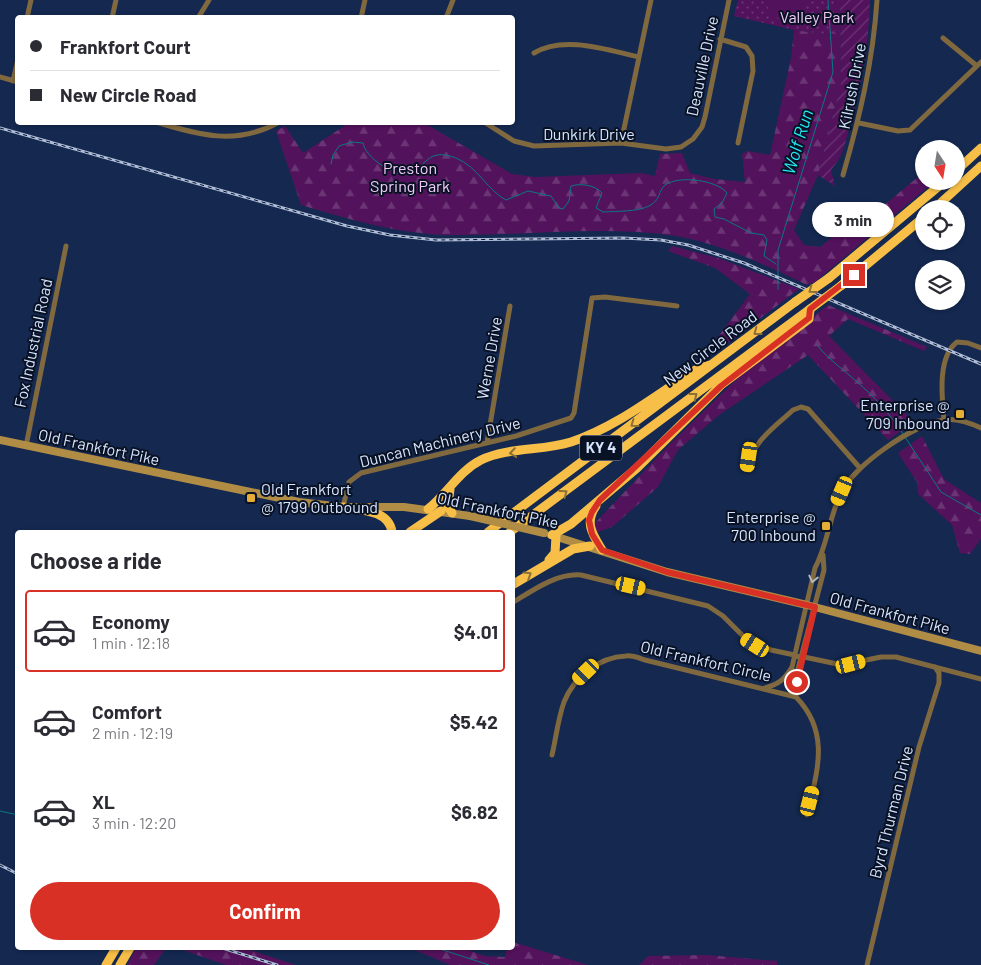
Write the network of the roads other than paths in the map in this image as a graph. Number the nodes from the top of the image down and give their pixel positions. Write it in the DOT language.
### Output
graph roads {
  1 [pos="31,0"];
  2 [pos="116,0"];
  3 [pos="209,0"];
  4 [pos="365,0"];
  5 [pos="454,0"];
  6 [pos="651,0"];
  7 [pos="729,0"];
  8 [pos="877,0"];
  9 [pos="28,15"];
  10 [pos="113,15"];
  11 [pos="200,15"];
  12 [pos="362,15"];
  13 [pos="447,15"];
  14 [pos="943,38"];
  15 [pos="720,39"];
  16 [pos="534,54"];
  17 [pos="639,57"];
  18 [pos="979,64"];
  19 [pos="0,77"];
  20 [pos="15,81"];
  21 [pos="858,123"];
  22 [pos="173,125"];
  23 [pos="271,125"];
  24 [pos="488,125"];
  25 [pos="621,143"];
  26 [pos="738,144"];
  27 [pos="981,148"];
  28 [pos="669,149"];
  29 [pos="965,163"];
  30 [pos="981,166"];
  31 [pos="843,175"];
  32 [pos="933,190"];
  33 [pos="944,200"];
  34 [pos="915,225"];
  35 [pos="66,246"];
  36 [pos="510,306"];
  37 [pos="677,306"];
  38 [pos="810,309"];
  39 [pos="981,348"];
  40 [pos="715,364"];
  41 [pos="944,420"];
  42 [pos="981,428"];
  43 [pos="0,440"];
  44 [pos="487,443"];
  45 [pos="26,446"];
  46 [pos="860,468"];
  47 [pos="748,469"];
  48 [pos="450,489"];
  49 [pos="600,500"];
  50 [pos="343,507"];
  51 [pos="428,509"];
  52 [pos="441,511"];
  53 [pos="452,513"];
  54 [pos="391,530"];
  55 [pos="413,530"];
  56 [pos="491,530"];
  57 [pos="513,530"];
  58 [pos="551,534"];
  59 [pos="590,546"];
  60 [pos="602,550"];
  61 [pos="543,565"];
  62 [pos="515,583"];
  63 [pos="515,601"];
  64 [pos="811,606"];
  65 [pos="981,651"];
  66 [pos="795,656"];
  67 [pos="802,657"];
  68 [pos="792,667"];
  69 [pos="935,667"];
  70 [pos="981,679"];
  71 [pos="765,688"];
  72 [pos="796,697"];
  73 [pos="552,755"];
  74 [pos="807,815"];
  75 [pos="115,950"];
  76 [pos="129,950"];
  77 [pos="106,965"];
  78 [pos="120,965"];
  79 [pos="867,965"];
  1 -- 9 [label="street"];
  2 -- 10 [label="street"];
  3 -- 11 [label="street"];
  4 -- 12 [label="street"];
  5 -- 13 [label="street"];
  6 -- 17 [label="street"];
  7 -- 15 [label="street, Deauville Drive"];
  8 -- 21 [label="street, Kilrush Drive"];
  14 -- 18 [label="street"];
  15 -- 26 [label="street"];
  15 -- 28 [label="street, Deauville Drive"];
  16 -- 17 [label="street"];
  17 -- 25 [label="street"];
  18 -- 21 [label="street"];
  19 -- 20 [label="street"];
  21 -- 31 [label="street, Kilrush Drive"];
  22 -- 23 [label="street"];
  24 -- 25 [label="street, Dunkirk Drive"];
  25 -- 28 [label="street, Dunkirk Drive"];
  27 -- 29 [label="highway"];
  30 -- 33 [label="highway"];
  32 -- 40 [label="highway, New Circle Road / KY 4, one-way, bridge"];
  34 -- 38 [label="highway, New Circle Road / KY 4, bridge"];
  35 -- 45 [label="street, Fox Industrial Road"];
  36 -- 44 [label="street, Werne Drive"];
  37 -- 44 [label="street, Duncan Machinery Drive"];
  38 -- 49 [label="highway"];
  57 -- 38 [label="highway, New Circle Road / KY 4, one-way"];
  39 -- 41 [label="street"];
  40 -- 48 [label="highway, one-way"];
  40 -- 56 [label="highway, New Circle Road / KY 4, one-way"];
  41 -- 42 [label="street"];
  41 -- 46 [label="street"];
  43 -- 45 [label="main road, Old Frankfort Pike"];
  44 -- 50 [label="street, Duncan Machinery Drive"];
  45 -- 50 [label="main road, Old Frankfort Pike"];
  46 -- 47 [label="street"];
  46 -- 64 [label="street"];
  48 -- 51 [label="highway"];
  48 -- 53 [label="highway"];
  49 -- 58 [label="highway"];
  49 -- 60 [label="highway"];
  50 -- 51 [label="main road, Old Frankfort Pike"];
  50 -- 54 [label="highway"];
  51 -- 52 [label="main road, Old Frankfort Pike"];
  52 -- 53 [label="main road, Old Frankfort Pike"];
  52 -- 55 [label="highway"];
  53 -- 58 [label="main road, Old Frankfort Pike, bridge"];
  58 -- 59 [label="main road, Old Frankfort Pike"];
  58 -- 61 [label="highway"];
  59 -- 60 [label="main road, Old Frankfort Pike"];
  59 -- 61 [label="highway"];
  60 -- 64 [label="main road, Old Frankfort Pike"];
  62 -- 61 [label="highway, one-way"];
  63 -- 66 [label="street"];
  64 -- 65 [label="main road, Old Frankfort Pike"];
  64 -- 66 [label="street"];
  64 -- 67 [label="street"];
  66 -- 67 [label="street"];
  66 -- 68 [label="street"];
  67 -- 69 [label="street"];
  67 -- 72 [label="street"];
  68 -- 71 [label="street"];
  68 -- 72 [label="street, Old Frankfort Circle"];
  69 -- 70 [label="street"];
  69 -- 79 [label="street, Byrd Thurman Drive"];
  71 -- 72 [label="street, Old Frankfort Circle"];
  71 -- 73 [label="street, Old Frankfort Circle"];
  72 -- 74 [label="street, Old Frankfort Circle"];
  75 -- 77 [label="highway"];
  76 -- 78 [label="highway"];
}
